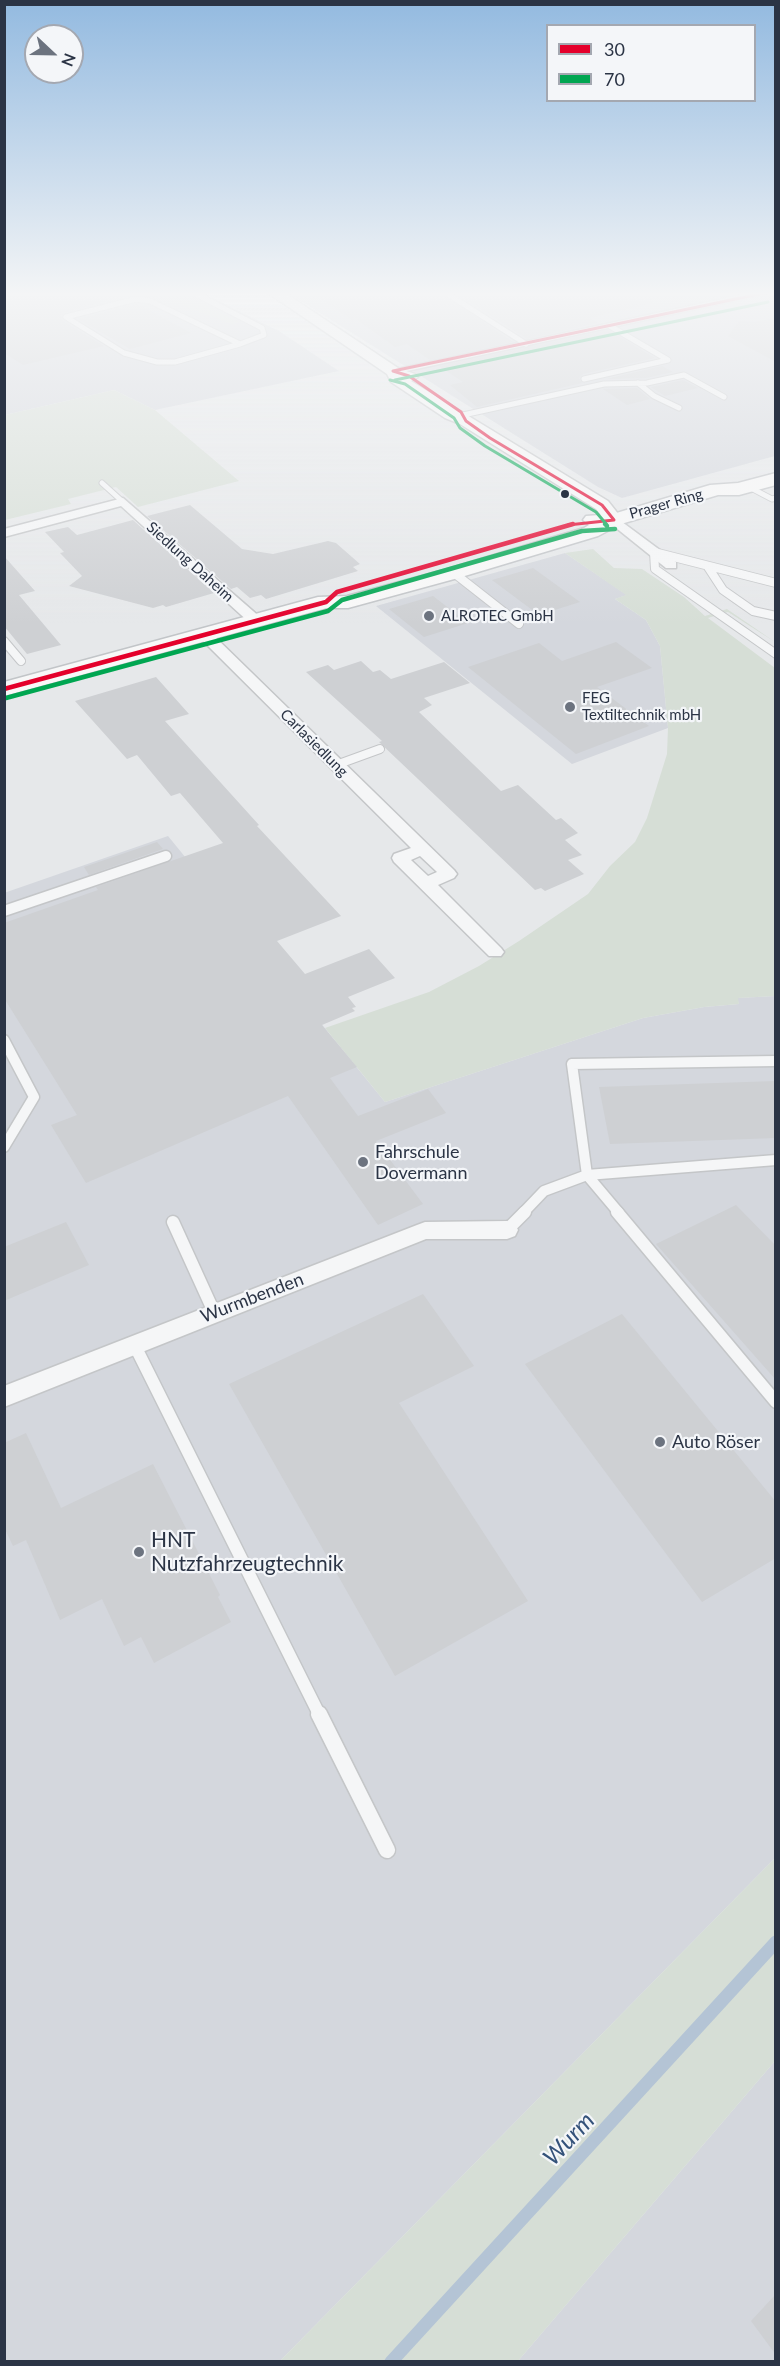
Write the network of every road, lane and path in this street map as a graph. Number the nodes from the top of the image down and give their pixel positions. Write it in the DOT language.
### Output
graph roads {
  1 [pos="434,403"];
  2 [pos="524,403"];
  3 [pos="670,403"];
  4 [pos="680,408"];
  5 [pos="464,418"];
  6 [pos="776,466"];
  7 [pos="776,479"];
  8 [pos="102,483"];
  9 [pos="749,487"];
  10 [pos="717,489"];
  11 [pos="774,501"];
  12 [pos="123,502"];
  13 [pos="614,520"];
  14 [pos="4,533"];
  15 [pos="654,552"];
  16 [pos="670,565"];
  17 [pos="708,567"];
  18 [pos="454,573"];
  19 [pos="776,583"];
  20 [pos="326,602"];
  21 [pos="776,616"];
  22 [pos="256,621"];
  23 [pos="519,624"];
  24 [pos="206,636"];
  25 [pos="4,641"];
  26 [pos="776,654"];
  27 [pos="21,661"];
  28 [pos="4,689"];
  29 [pos="380,749"];
  30 [pos="336,765"];
  31 [pos="423,849"];
  32 [pos="166,856"];
  33 [pos="426,883"];
  34 [pos="4,911"];
  35 [pos="495,952"];
  36 [pos="4,1040"];
  37 [pos="776,1061"];
  38 [pos="4,1147"];
  39 [pos="776,1160"];
  40 [pos="587,1174"];
  41 [pos="173,1222"];
  42 [pos="507,1230"];
  43 [pos="214,1311"];
  44 [pos="134,1344"];
  45 [pos="4,1397"];
  46 [pos="776,1402"];
  47 [pos="387,1850"];
  1 -- 5 [label="street"];
  2 -- 5 [label="lane"];
  3 -- 4 [label="lane"];
  5 -- 13 [label="street"];
  6 -- 10 [label="main road, Prager Ring"];
  7 -- 9 [label="main road, Prager Ring"];
  8 -- 12 [label="lane"];
  9 -- 10 [label="main road, Prager Ring"];
  9 -- 11 [label="lane"];
  10 -- 13 [label="main road, Prager Ring"];
  12 -- 14 [label="street"];
  12 -- 22 [label="street, Siedlung Daheim"];
  13 -- 15 [label="street"];
  13 -- 18 [label="main road, Prager Ring"];
  13 -- 20 [label="main road, Prager Ring"];
  15 -- 16 [label="street"];
  15 -- 17 [label="lane"];
  15 -- 26 [label="lane"];
  17 -- 19 [label="lane"];
  17 -- 21 [label="lane"];
  18 -- 20 [label="main road, Prager Ring"];
  18 -- 23 [label="lane"];
  20 -- 22 [label="main road, Prager Ring"];
  22 -- 24 [label="main road, Prager Ring"];
  24 -- 28 [label="main road, Prager Ring"];
  24 -- 30 [label="street, Carlasiedlung"];
  25 -- 27 [label="lane"];
  29 -- 30 [label="lane"];
  30 -- 31 [label="street, Carlasiedlung"];
  31 -- 33 [label="street, Carlasiedlung"];
  31 -- 33 [label="street"];
  32 -- 34 [label="lane"];
  33 -- 35 [label="street"];
  36 -- 38 [label="lane"];
  37 -- 40 [label="lane"];
  39 -- 40 [label="lane"];
  40 -- 42 [label="lane"];
  40 -- 46 [label="lane"];
  41 -- 43 [label="lane"];
  42 -- 43 [label="street, Wurmbenden"];
  43 -- 44 [label="street, Wurmbenden"];
  44 -- 45 [label="street, Wurmbenden"];
  44 -- 47 [label="lane"];
}
